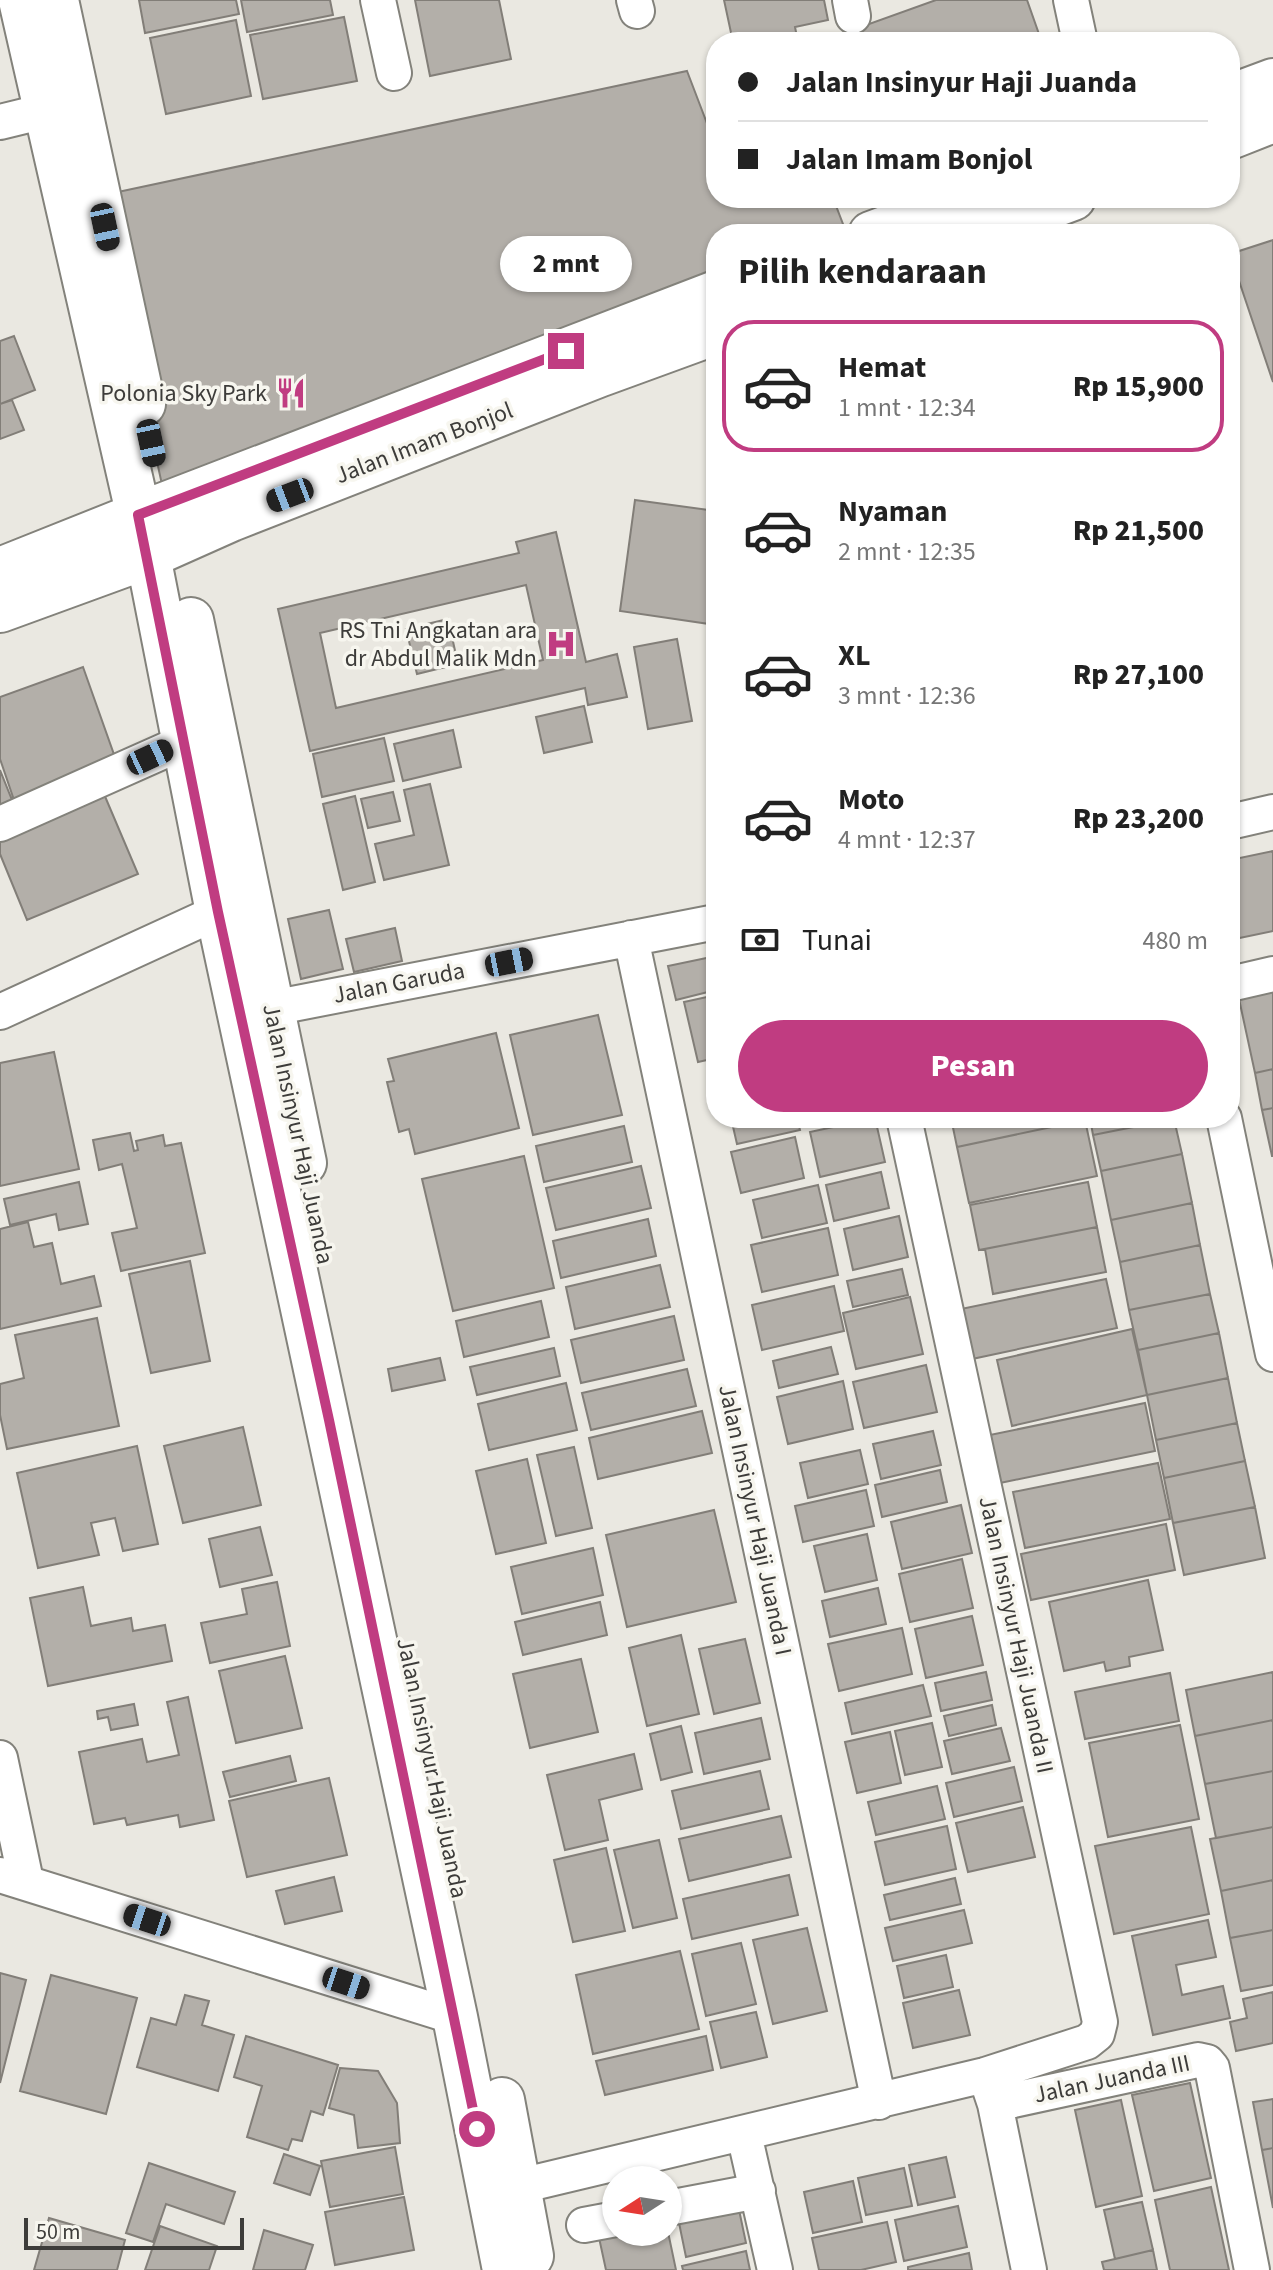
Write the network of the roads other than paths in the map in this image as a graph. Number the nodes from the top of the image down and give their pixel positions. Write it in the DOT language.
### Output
graph roads {
  1 [pos="21,0"];
  2 [pos="56,0"];
  3 [pos="378,0"];
  4 [pos="1071,0"];
  5 [pos="1078,32"];
  6 [pos="394,73"];
  7 [pos="1273,81"];
  8 [pos="1240,93"];
  9 [pos="45,111"];
  10 [pos="1273,120"];
  11 [pos="0,122"];
  12 [pos="1240,133"];
  13 [pos="940,208"];
  14 [pos="1047,208"];
  15 [pos="898,224"];
  16 [pos="1004,224"];
  17 [pos="706,297"];
  18 [pos="706,336"];
  19 [pos="156,529"];
  20 [pos="0,570"];
  21 [pos="0,610"];
  22 [pos="184,742"];
  23 [pos="1273,812"];
  24 [pos="1240,820"];
  25 [pos="0,824"];
  26 [pos="218,912"];
  27 [pos="706,924"];
  28 [pos="631,938"];
  29 [pos="1273,974"];
  30 [pos="1240,982"];
  31 [pos="272,1008"];
  32 [pos="0,1012"];
  33 [pos="906,1128"];
  34 [pos="1226,1128"];
  35 [pos="1273,1354"];
  36 [pos="0,1758"];
  37 [pos="13,1878"];
  38 [pos="455,2017"];
  39 [pos="990,2090"];
  40 [pos="879,2102"];
  41 [pos="744,2134"];
  42 [pos="520,2186"];
  43 [pos="758,2191"];
  44 [pos="682,2205"];
  45 [pos="505,2270"];
  46 [pos="534,2270"];
  47 [pos="775,2270"];
  48 [pos="1029,2270"];
  49 [pos="1252,2270"];
  1 -- 9 [label="main road, Jalan Insinyur Haji Juanda"];
  2 -- 19 [label="main road, Jalan Insinyur Haji Juanda"];
  3 -- 6 [label="street"];
  4 -- 5 [label="street"];
  7 -- 8 [label="main road"];
  9 -- 11 [label="street"];
  9 -- 19 [label="main road, Jalan Insinyur Haji Juanda"];
  10 -- 12 [label="main road"];
  13 -- 15 [label="main road"];
  14 -- 16 [label="main road"];
  17 -- 19 [label="main road, Jalan Imam Bonjol"];
  18 -- 19 [label="main road, Jalan Imam Bonjol"];
  19 -- 20 [label="main road, Jalan Imam Bonjol"];
  19 -- 21 [label="main road, Jalan Imam Bonjol"];
  19 -- 22 [label="main road, Jalan Insinyur Haji Juanda"];
  19 -- 31 [label="main road, Jalan Insinyur Haji Juanda"];
  22 -- 25 [label="street"];
  22 -- 26 [label="main road, Jalan Insinyur Haji Juanda"];
  23 -- 24 [label="street"];
  26 -- 32 [label="street"];
  26 -- 38 [label="main road, Jalan Insinyur Haji Juanda"];
  27 -- 28 [label="street, Jalan Garuda"];
  28 -- 31 [label="street, Jalan Garuda"];
  28 -- 40 [label="street, Jalan Insinyur Haji Juanda I"];
  29 -- 30 [label="street"];
  31 -- 42 [label="main road, Jalan Insinyur Haji Juanda"];
  33 -- 39 [label="street, Jalan Insinyur Haji Juanda II"];
  34 -- 35 [label="street"];
  36 -- 37 [label="street"];
  37 -- 38 [label="street"];
  38 -- 45 [label="main road, Jalan Insinyur Haji Juanda"];
  39 -- 40 [label="street"];
  39 -- 48 [label="street"];
  39 -- 49 [label="street, Jalan Juanda III"];
  40 -- 41 [label="street"];
  41 -- 42 [label="street"];
  41 -- 43 [label="street"];
  42 -- 46 [label="main road, Jalan Insinyur Haji Juanda"];
  43 -- 44 [label="street"];
  43 -- 47 [label="street"];
}
